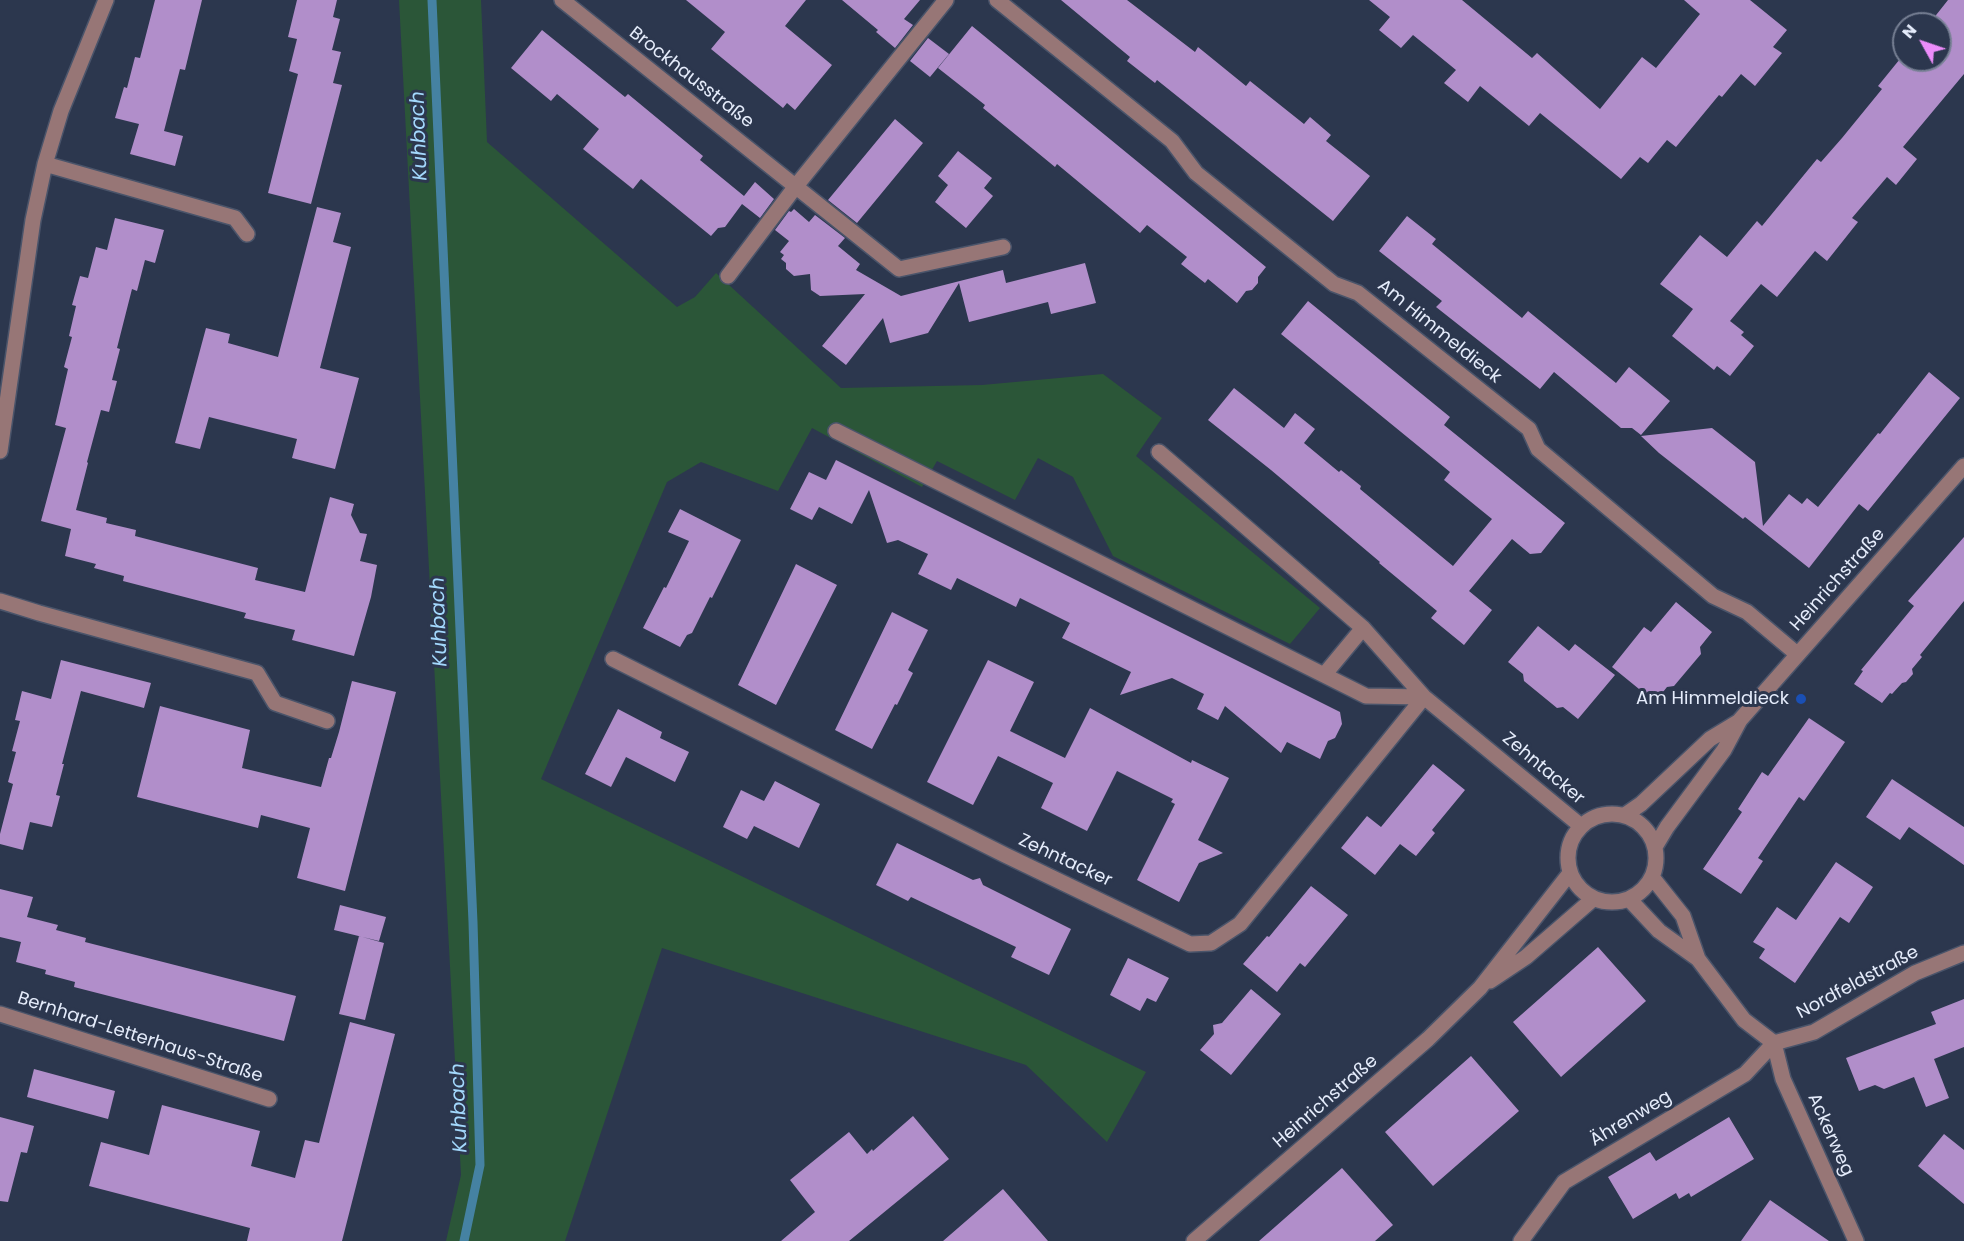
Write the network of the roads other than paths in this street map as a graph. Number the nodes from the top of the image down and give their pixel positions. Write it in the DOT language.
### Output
graph roads {
  1 [pos="106,0"];
  2 [pos="562,0"];
  3 [pos="946,0"];
  4 [pos="996,0"];
  5 [pos="45,164"];
  6 [pos="796,186"];
  7 [pos="247,234"];
  8 [pos="1003,247"];
  9 [pos="728,276"];
  10 [pos="5,370"];
  11 [pos="836,431"];
  12 [pos="0,451"];
  13 [pos="1159,452"];
  14 [pos="1964,466"];
  15 [pos="0,601"];
  16 [pos="1363,628"];
  17 [pos="1797,654"];
  18 [pos="613,659"];
  19 [pos="1324,675"];
  20 [pos="1424,698"];
  21 [pos="1740,720"];
  22 [pos="327,721"];
  23 [pos="1625,815"];
  24 [pos="1581,826"];
  25 [pos="1655,847"];
  26 [pos="1570,873"];
  27 [pos="1652,877"];
  28 [pos="1593,899"];
  29 [pos="1629,899"];
  30 [pos="1964,953"];
  31 [pos="1698,959"];
  32 [pos="1480,988"];
  33 [pos="0,1014"];
  34 [pos="1774,1043"];
  35 [pos="268,1099"];
  36 [pos="1194,1241"];
  37 [pos="1521,1241"];
  38 [pos="1856,1241"];
  1 -- 5 [label="street"];
  2 -- 6 [label="street, Brockhausstraße"];
  3 -- 6 [label="street"];
  4 -- 17 [label="street, Am Himmeldieck"];
  5 -- 7 [label="street"];
  5 -- 10 [label="street"];
  6 -- 8 [label="street, Brockhausstraße"];
  6 -- 9 [label="street"];
  10 -- 12 [label="street"];
  11 -- 19 [label="street"];
  13 -- 16 [label="street, Zehntacker"];
  14 -- 17 [label="street, Heinrichstraße"];
  15 -- 22 [label="street"];
  16 -- 19 [label="street"];
  16 -- 20 [label="street, Zehntacker"];
  17 -- 21 [label="street, Heinrichstraße"];
  18 -- 20 [label="street, Zehntacker"];
  19 -- 20 [label="street"];
  20 -- 24 [label="street, Zehntacker"];
  21 -- 23 [label="street, Heinrichstraße"];
  21 -- 25 [label="street, Heinrichstraße"];
  23 -- 24 [label="street"];
  23 -- 25 [label="street"];
  24 -- 26 [label="street"];
  25 -- 27 [label="street"];
  26 -- 28 [label="street"];
  26 -- 32 [label="street, Heinrichstraße"];
  27 -- 29 [label="street"];
  27 -- 31 [label="street"];
  28 -- 29 [label="street"];
  28 -- 32 [label="street, Heinrichstraße"];
  29 -- 31 [label="street"];
  30 -- 34 [label="street, Nordfeldstraße"];
  31 -- 34 [label="street"];
  32 -- 36 [label="street, Heinrichstraße"];
  33 -- 35 [label="street, Bernhard-Letterhaus-Straße"];
  34 -- 37 [label="street, Ährenweg"];
  34 -- 38 [label="street, Ackerweg"];
}
